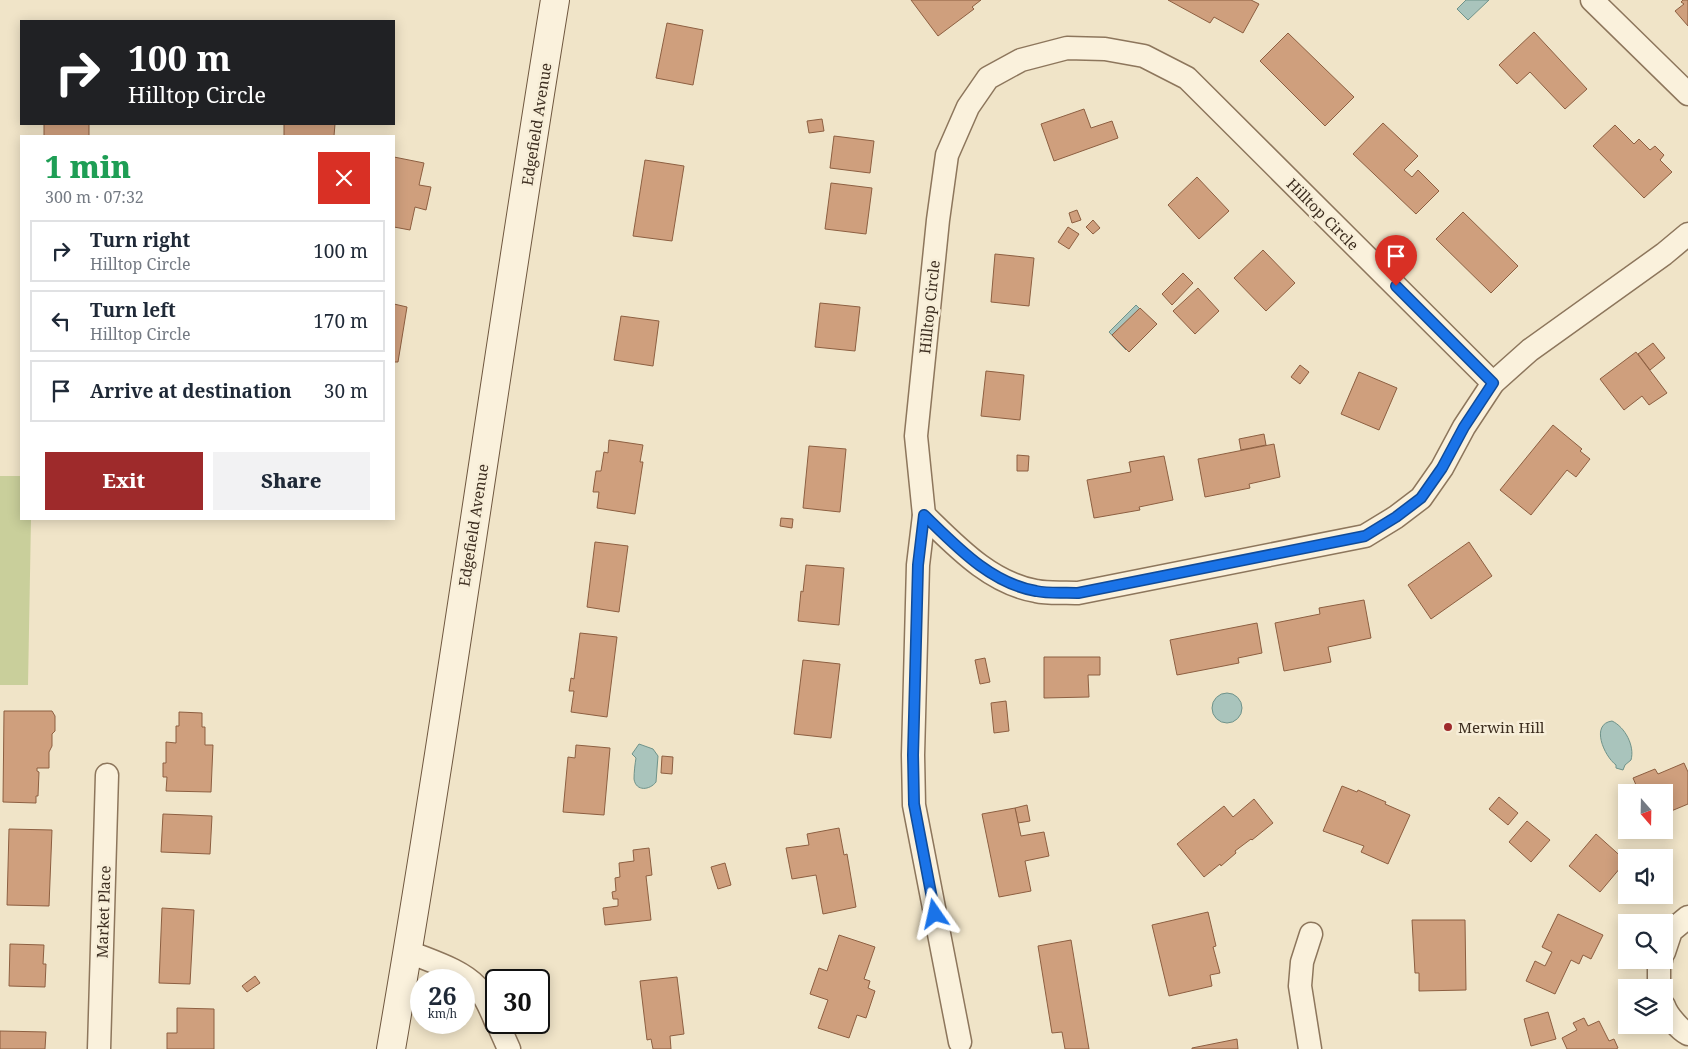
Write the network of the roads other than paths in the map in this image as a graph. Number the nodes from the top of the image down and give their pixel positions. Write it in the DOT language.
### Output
graph roads {
  1 [pos="555,0"];
  2 [pos="1592,0"];
  3 [pos="1688,94"];
  4 [pos="1688,234"];
  5 [pos="1493,383"];
  6 [pos="924,515"];
  7 [pos="107,775"];
  8 [pos="1688,917"];
  9 [pos="1673,930"];
  10 [pos="1311,934"];
  11 [pos="407,952"];
  12 [pos="485,1000"];
  13 [pos="1673,1019"];
  14 [pos="502,1034"];
  15 [pos="1688,1034"];
  16 [pos="960,1042"];
  17 [pos="99,1049"];
  18 [pos="391,1049"];
  19 [pos="509,1049"];
  20 [pos="1310,1049"];
  1 -- 11 [label="main road, Edgefield Avenue"];
  2 -- 3 [label="street"];
  4 -- 5 [label="street"];
  5 -- 6 [label="street"];
  5 -- 6 [label="street, Hilltop Circle"];
  6 -- 16 [label="street, Hilltop Circle"];
  7 -- 17 [label="street, Market Place"];
  8 -- 9 [label="street"];
  10 -- 20 [label="street"];
  11 -- 12 [label="street"];
  11 -- 18 [label="main road, Edgefield Avenue"];
  13 -- 15 [label="street"];
  14 -- 19 [label="street"];
}
